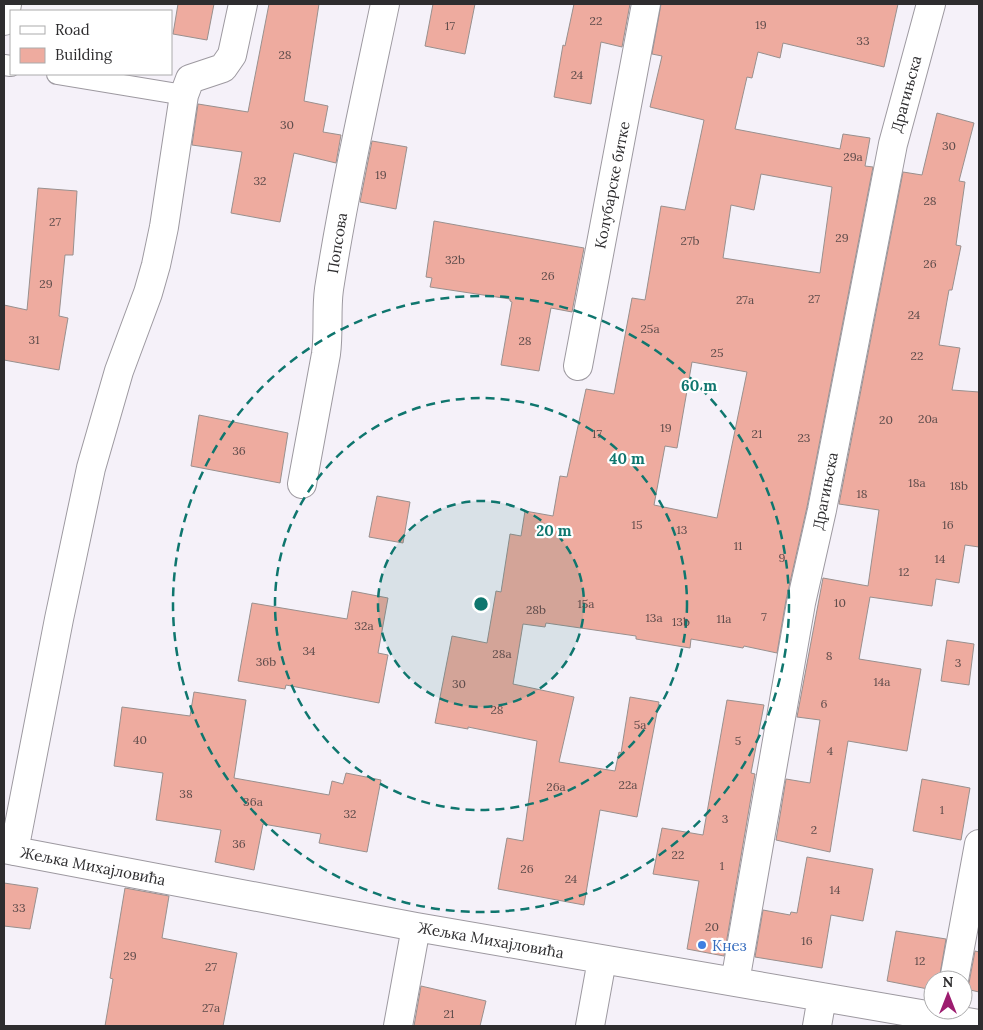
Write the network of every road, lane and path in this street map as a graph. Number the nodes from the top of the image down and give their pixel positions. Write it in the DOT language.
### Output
graph roads {
  1 [pos="7,4"];
  2 [pos="243,4"];
  3 [pos="385,4"];
  4 [pos="646,4"];
  5 [pos="931,4"];
  6 [pos="4,21"];
  7 [pos="63,75"];
  8 [pos="184,95"];
  9 [pos="578,366"];
  10 [pos="302,484"];
  11 [pos="979,844"];
  12 [pos="9,850"];
  13 [pos="416,927"];
  14 [pos="602,960"];
  15 [pos="956,970"];
  16 [pos="735,982"];
  17 [pos="822,997"];
  18 [pos="923,1011"];
  19 [pos="967,1020"];
  20 [pos="979,1024"];
  21 [pos="398,1026"];
  22 [pos="590,1026"];
  23 [pos="817,1026"];
  1 -- 6 [label="street"];
  2 -- 8 [label="street"];
  3 -- 10 [label="street, Попсова"];
  4 -- 9 [label="street, Колубарске битке"];
  5 -- 16 [label="street, Драгињска"];
  7 -- 8 [label="lane"];
  8 -- 12 [label="street"];
  11 -- 15 [label="street"];
  12 -- 13 [label="street, Жељка Михајловића"];
  13 -- 14 [label="street, Жељка Михајловића"];
  13 -- 21 [label="street"];
  14 -- 16 [label="street, Жељка Михајловића"];
  14 -- 22 [label="street"];
  16 -- 17 [label="street, Жељка Михајловића"];
  17 -- 18 [label="street, Жељка Михајловића"];
  17 -- 23 [label="street"];
  19 -- 20 [label="street, Жељка Михајловића"];
}
